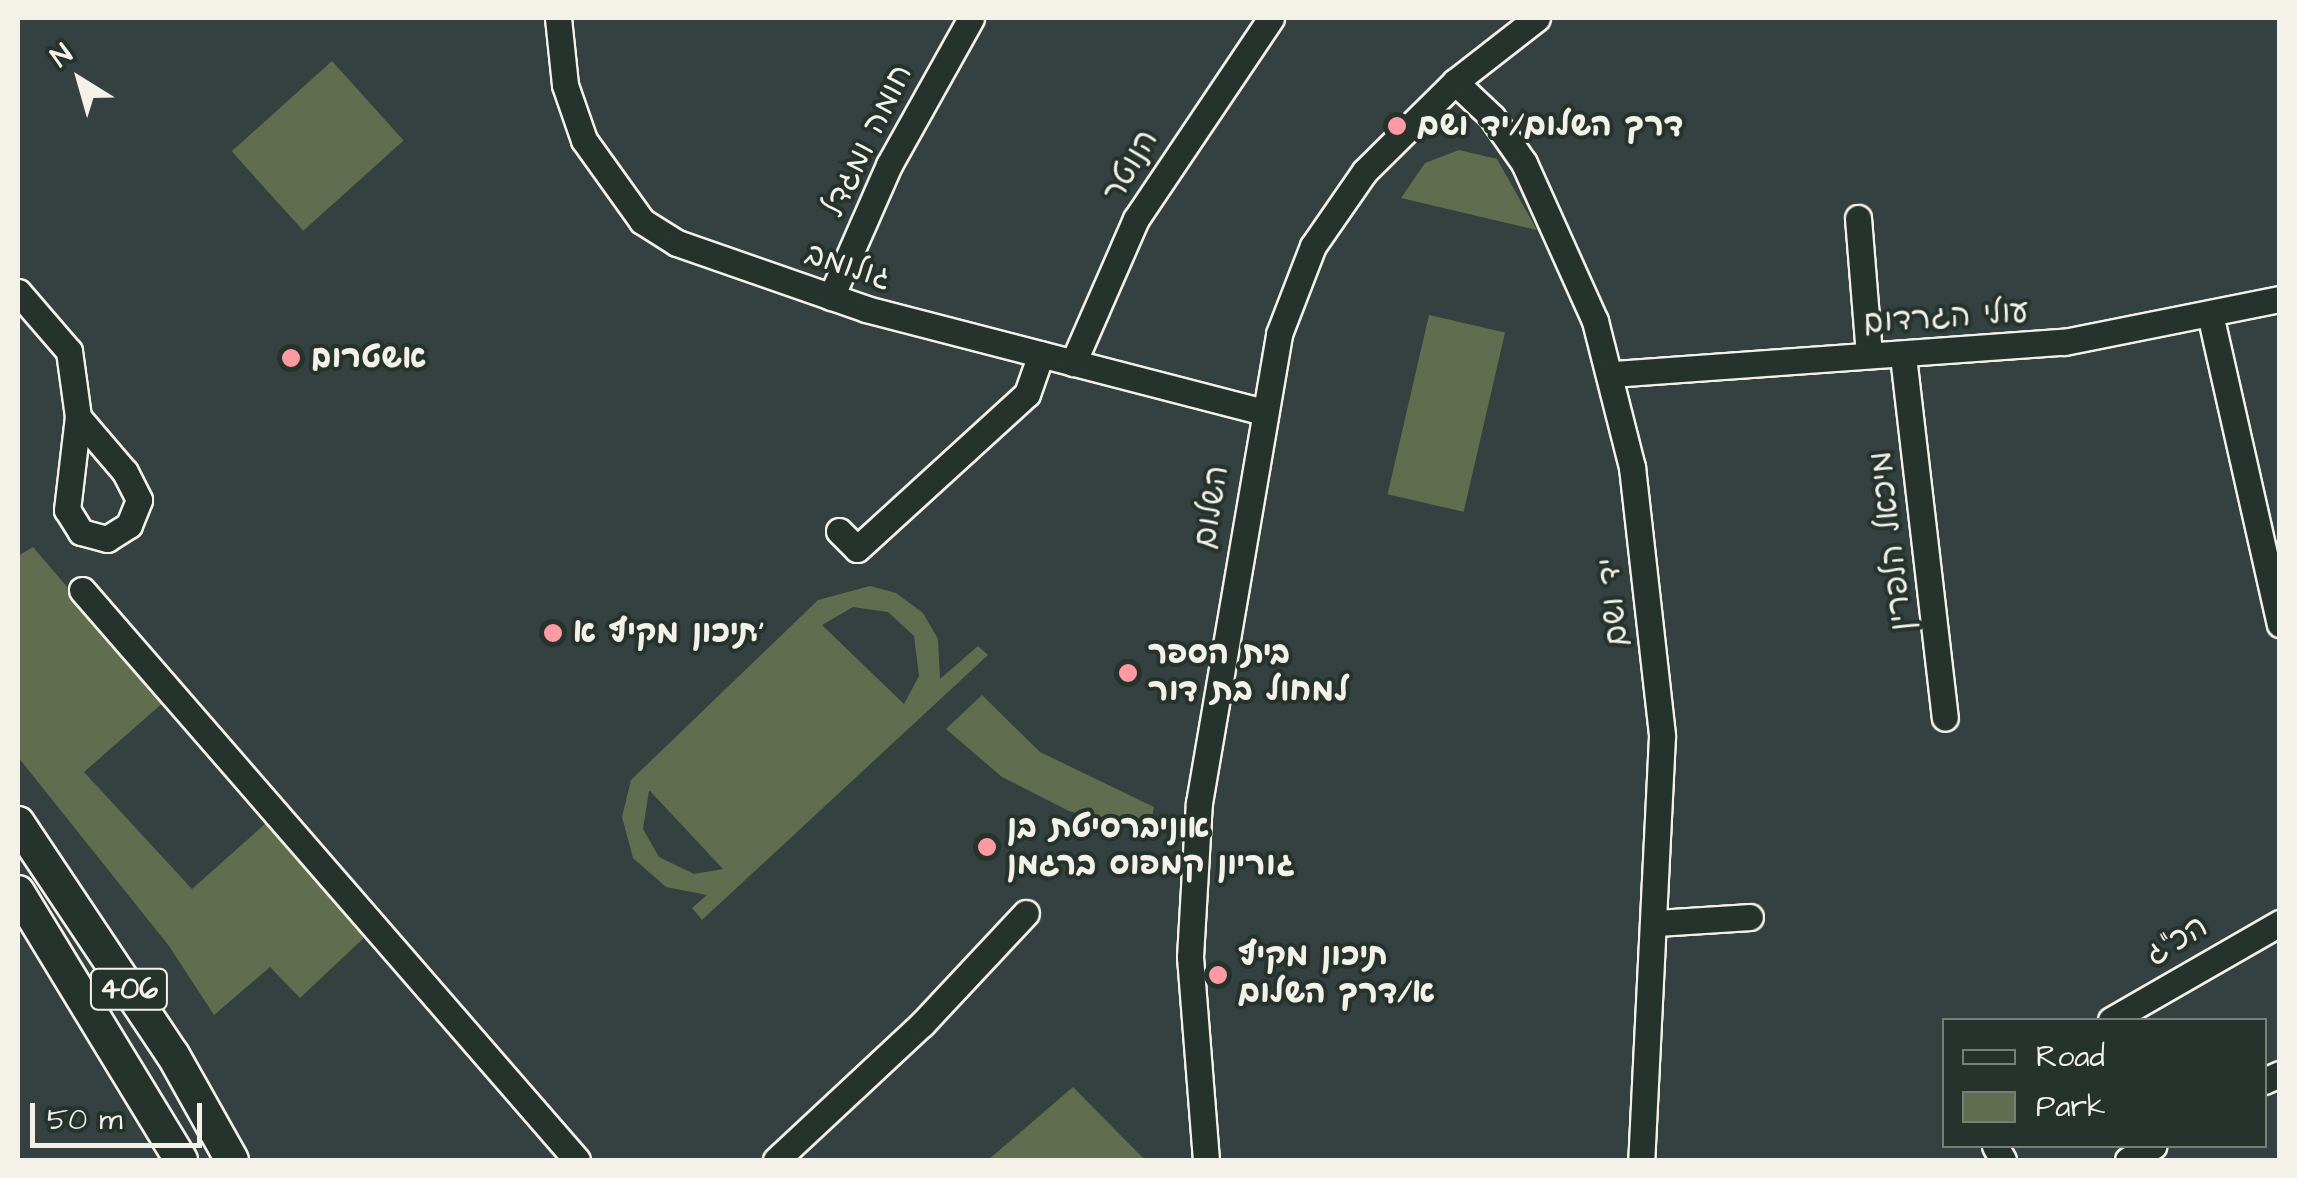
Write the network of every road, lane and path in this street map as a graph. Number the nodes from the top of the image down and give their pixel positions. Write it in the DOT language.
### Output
graph roads {
  1 [pos="558,18"];
  2 [pos="970,18"];
  3 [pos="1271,18"];
  4 [pos="1537,18"];
  5 [pos="1455,82"];
  6 [pos="1858,218"];
  7 [pos="18,292"];
  8 [pos="831,297"];
  9 [pos="2280,299"];
  10 [pos="2210,314"];
  11 [pos="1041,354"];
  12 [pos="1868,355"];
  13 [pos="1903,356"];
  14 [pos="1074,363"];
  15 [pos="1613,374"];
  16 [pos="1261,412"];
  17 [pos="78,417"];
  18 [pos="838,530"];
  19 [pos="82,590"];
  20 [pos="2280,624"];
  21 [pos="1945,718"];
  22 [pos="18,822"];
  23 [pos="18,892"];
  24 [pos="1026,913"];
  25 [pos="1750,918"];
  26 [pos="1656,923"];
  27 [pos="2280,923"];
  28 [pos="2114,1018"];
  29 [pos="1198,1106"];
  30 [pos="182,1160"];
  31 [pos="232,1160"];
  32 [pos="577,1160"];
  33 [pos="776,1160"];
  34 [pos="1206,1160"];
  35 [pos="1223,1160"];
  36 [pos="1641,1160"];
  1 -- 8 [label="street, גולומב"];
  2 -- 8 [label="street, חומה ומגדל"];
  3 -- 14 [label="street, הנוטר"];
  4 -- 5 [label="street, השלום"];
  5 -- 15 [label="street, יד ושם"];
  5 -- 16 [label="street, השלום"];
  6 -- 12 [label="street"];
  7 -- 17 [label="street"];
  8 -- 11 [label="street, גולומב"];
  9 -- 10 [label="street, עולי הגרדום"];
  10 -- 13 [label="street, עולי הגרדום"];
  10 -- 20 [label="street"];
  11 -- 14 [label="street, גולומב"];
  11 -- 18 [label="street"];
  12 -- 13 [label="street, עולי הגרדום"];
  12 -- 15 [label="street, עולי הגרדום"];
  13 -- 21 [label="street, מיכאל הלפרין"];
  14 -- 16 [label="street, גולומב"];
  15 -- 26 [label="street, יד ושם"];
  16 -- 29 [label="street, השלום"];
  19 -- 32 [label="street"];
  22 -- 31 [label="main road, 406"];
  23 -- 30 [label="main road, 406"];
  24 -- 33 [label="street"];
  25 -- 26 [label="street"];
  26 -- 36 [label="street, יד ושם"];
  27 -- 28 [label="street, הכ\"ג"];
  29 -- 34 [label="street, השלום"];
  29 -- 35 [label="street, השלום"];
}
